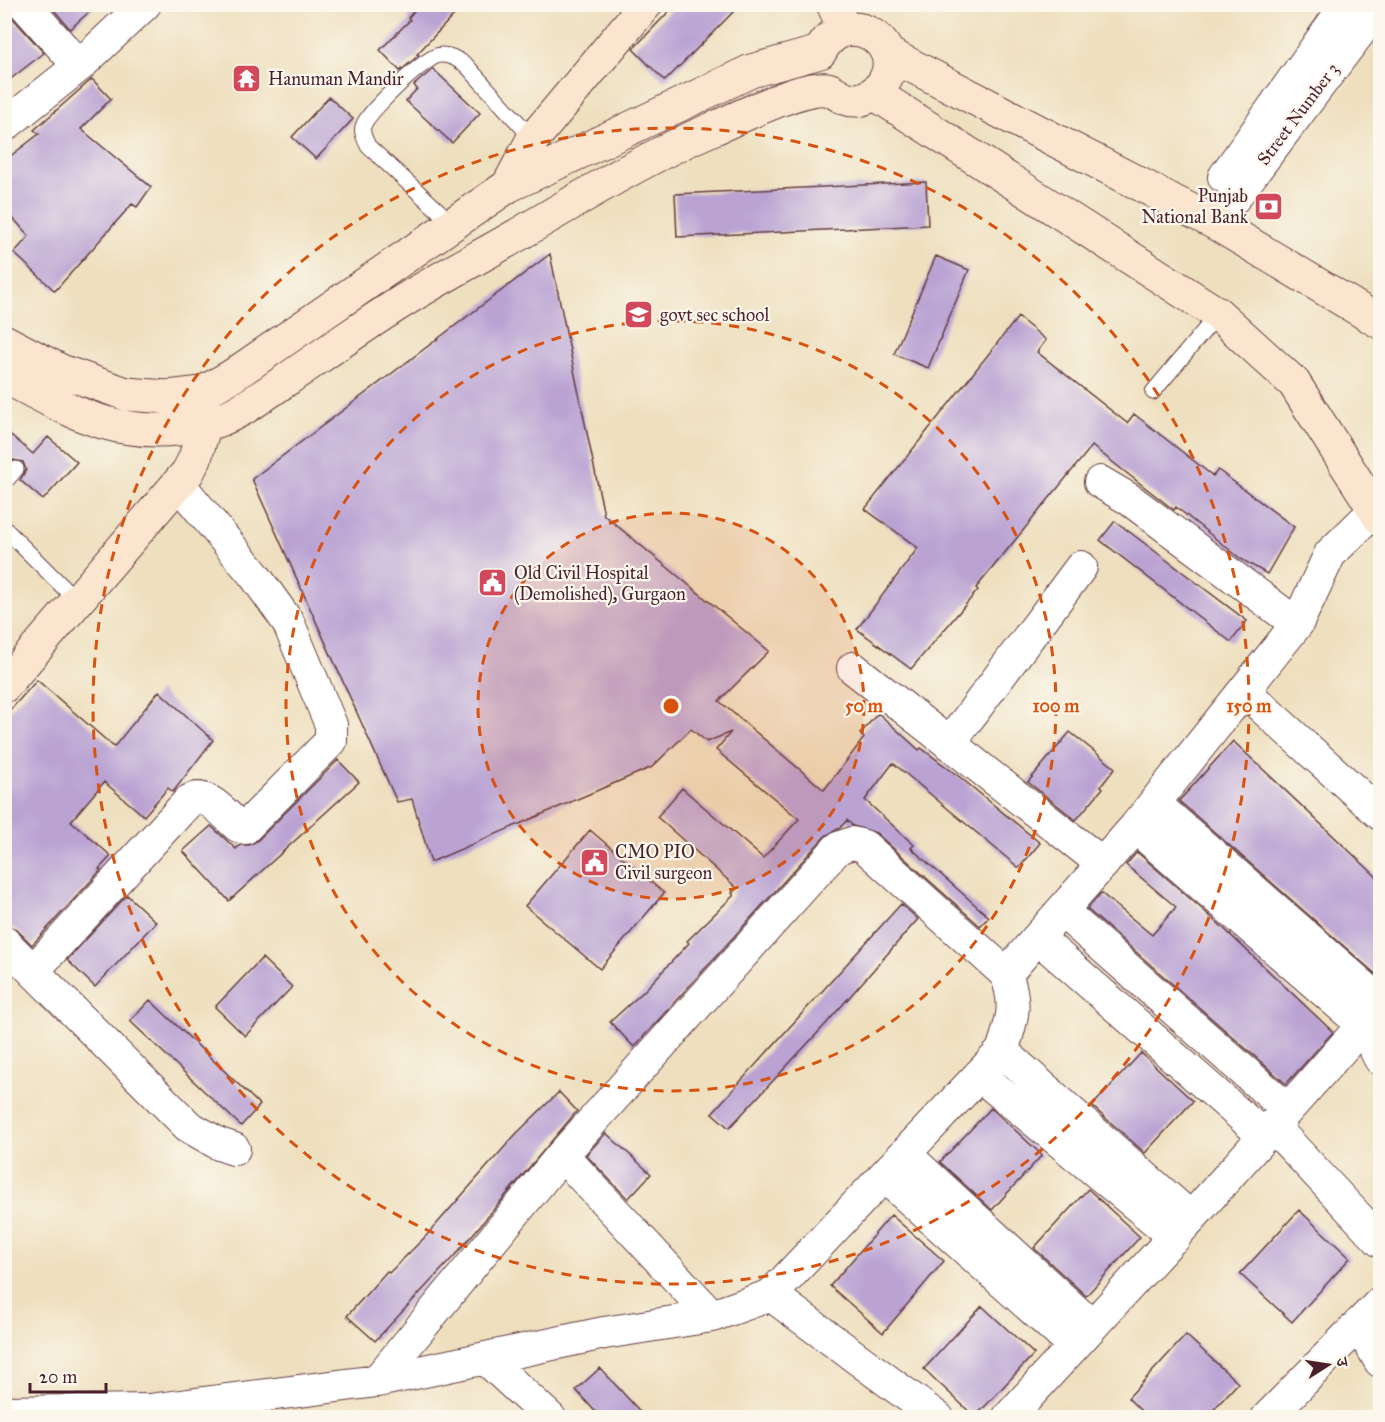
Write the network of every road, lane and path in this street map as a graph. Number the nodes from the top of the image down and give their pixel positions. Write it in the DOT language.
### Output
graph roads {
  1 [pos="24,4"];
  2 [pos="145,4"];
  3 [pos="646,4"];
  4 [pos="866,4"];
  5 [pos="1347,4"];
  6 [pos="1380,5"];
  7 [pos="839,17"];
  8 [pos="881,45"];
  9 [pos="79,66"];
  10 [pos="874,93"];
  11 [pos="4,126"];
  12 [pos="533,139"];
  13 [pos="507,186"];
  14 [pos="1206,218"];
  15 [pos="454,225"];
  16 [pos="1218,314"];
  17 [pos="1380,322"];
  18 [pos="4,341"];
  19 [pos="4,376"];
  20 [pos="1154,392"];
  21 [pos="205,424"];
  22 [pos="16,469"];
  23 [pos="1100,482"];
  24 [pos="4,483"];
  25 [pos="178,483"];
  26 [pos="1379,510"];
  27 [pos="4,528"];
  28 [pos="1081,567"];
  29 [pos="76,600"];
  30 [pos="1297,624"];
  31 [pos="853,668"];
  32 [pos="4,686"];
  33 [pos="1244,691"];
  34 [pos="949,744"];
  35 [pos="1380,814"];
  36 [pos="1145,815"];
  37 [pos="1103,864"];
  38 [pos="1062,911"];
  39 [pos="1038,938"];
  40 [pos="4,942"];
  41 [pos="34,970"];
  42 [pos="1006,974"];
  43 [pos="1375,1011"];
  44 [pos="1002,1051"];
  45 [pos="1380,1059"];
  46 [pos="979,1075"];
  47 [pos="1274,1123"];
  48 [pos="234,1149"];
  49 [pos="562,1155"];
  50 [pos="894,1165"];
  51 [pos="1183,1228"];
  52 [pos="1380,1241"];
  53 [pos="771,1295"];
  54 [pos="1370,1313"];
  55 [pos="712,1316"];
  56 [pos="1083,1336"];
  57 [pos="485,1358"];
  58 [pos="1380,1361"];
  59 [pos="377,1382"];
  60 [pos="280,1406"];
  61 [pos="4,1412"];
  62 [pos="145,1414"];
  63 [pos="550,1418"];
  64 [pos="939,1418"];
  65 [pos="1008,1418"];
  66 [pos="1267,1418"];
  1 -- 9 [label="street"];
  2 -- 9 [label="street"];
  3 -- 12 [label="main road"];
  4 -- 8 [label="main road"];
  5 -- 14 [label="street"];
  6 -- 14 [label="street, Street Number 3"];
  7 -- 8 [label="main road"];
  7 -- 13 [label="main road"];
  8 -- 10 [label="main road"];
  8 -- 14 [label="main road"];
  9 -- 11 [label="street"];
  10 -- 16 [label="main road"];
  10 -- 21 [label="main road"];
  12 -- 13 [label="main road"];
  12 -- 15 [label="lane"];
  13 -- 15 [label="main road"];
  14 -- 17 [label="main road"];
  15 -- 18 [label="main road"];
  16 -- 20 [label="lane"];
  16 -- 26 [label="main road"];
  19 -- 21 [label="main road"];
  21 -- 25 [label="main road"];
  22 -- 24 [label="lane"];
  23 -- 30 [label="street"];
  25 -- 29 [label="main road"];
  25 -- 41 [label="street"];
  26 -- 30 [label="street"];
  27 -- 29 [label="lane"];
  28 -- 34 [label="street"];
  29 -- 32 [label="main road"];
  30 -- 33 [label="street"];
  31 -- 34 [label="street"];
  33 -- 35 [label="street"];
  33 -- 36 [label="street"];
  34 -- 37 [label="street"];
  36 -- 37 [label="street"];
  36 -- 43 [label="street"];
  37 -- 38 [label="street"];
  38 -- 39 [label="street"];
  38 -- 47 [label="street"];
  39 -- 42 [label="street"];
  39 -- 47 [label="street"];
  40 -- 41 [label="street"];
  41 -- 48 [label="street"];
  42 -- 44 [label="street"];
  42 -- 49 [label="street"];
  43 -- 45 [label="street"];
  43 -- 47 [label="street"];
  44 -- 46 [label="street"];
  44 -- 51 [label="street"];
  46 -- 50 [label="street"];
  46 -- 51 [label="street"];
  47 -- 51 [label="street"];
  47 -- 52 [label="street"];
  49 -- 55 [label="street"];
  49 -- 59 [label="street"];
  50 -- 53 [label="street"];
  50 -- 56 [label="street"];
  51 -- 56 [label="street"];
  53 -- 55 [label="street"];
  53 -- 64 [label="street"];
  54 -- 58 [label="street"];
  54 -- 66 [label="street"];
  55 -- 57 [label="street"];
  56 -- 65 [label="street"];
  57 -- 59 [label="street"];
  57 -- 63 [label="street"];
  59 -- 60 [label="street"];
  60 -- 62 [label="street"];
  61 -- 62 [label="street"];
}
